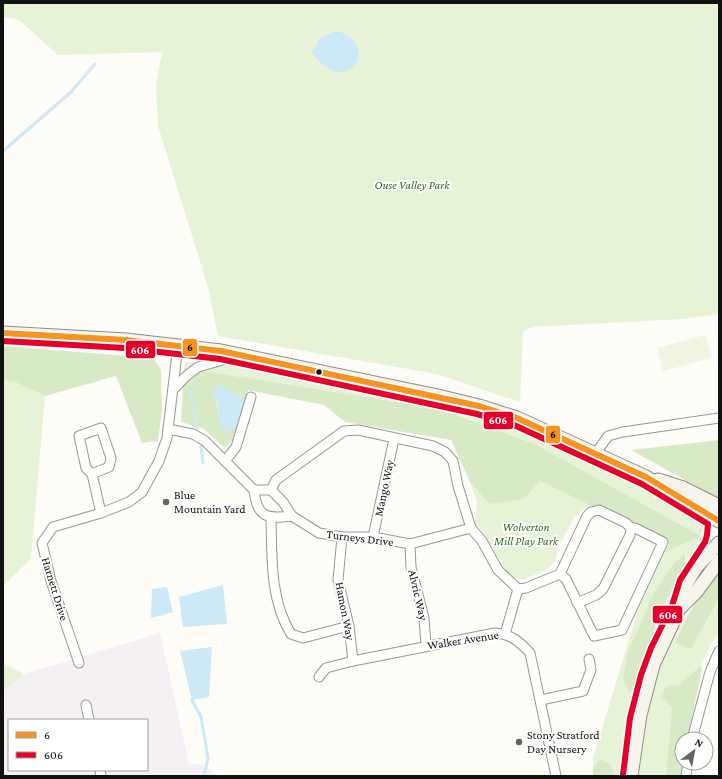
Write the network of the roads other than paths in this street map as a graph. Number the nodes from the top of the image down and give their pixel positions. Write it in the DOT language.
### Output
graph roads {
  1 [pos="3,333"];
  2 [pos="178,345"];
  3 [pos="240,355"];
  4 [pos="173,390"];
  5 [pos="251,398"];
  6 [pos="719,418"];
  7 [pos="168,428"];
  8 [pos="394,439"];
  9 [pos="596,453"];
  10 [pos="225,461"];
  11 [pos="92,474"];
  12 [pos="646,477"];
  13 [pos="254,490"];
  14 [pos="271,490"];
  15 [pos="719,506"];
  16 [pos="101,513"];
  17 [pos="292,516"];
  18 [pos="272,518"];
  19 [pos="717,520"];
  20 [pos="471,528"];
  21 [pos="631,528"];
  22 [pos="342,537"];
  23 [pos="374,537"];
  24 [pos="410,544"];
  25 [pos="714,547"];
  26 [pos="719,561"];
  27 [pos="560,574"];
  28 [pos="518,589"];
  29 [pos="577,603"];
  30 [pos="679,609"];
  31 [pos="349,626"];
  32 [pos="505,634"];
  33 [pos="426,645"];
  34 [pos="719,651"];
  35 [pos="589,659"];
  36 [pos="353,660"];
  37 [pos="79,663"];
  38 [pos="320,677"];
  39 [pos="541,700"];
  40 [pos="86,705"];
  41 [pos="89,719"];
  42 [pos="694,731"];
  43 [pos="556,776"];
  44 [pos="631,776"];
  1 -- 2 [label="street"];
  2 -- 3 [label="street"];
  2 -- 4 [label="street, Harnett Drive"];
  3 -- 4 [label="street"];
  3 -- 9 [label="street"];
  4 -- 7 [label="street, Harnett Drive"];
  5 -- 10 [label="street"];
  6 -- 9 [label="street"];
  7 -- 10 [label="street"];
  7 -- 16 [label="street, Harnett Drive"];
  8 -- 14 [label="street"];
  8 -- 20 [label="street"];
  8 -- 23 [label="street, Mango Way"];
  9 -- 12 [label="street"];
  10 -- 13 [label="street"];
  11 -- 11 [label="street"];
  11 -- 16 [label="street"];
  12 -- 15 [label="street"];
  12 -- 19 [label="street"];
  13 -- 14 [label="street"];
  13 -- 18 [label="street"];
  14 -- 17 [label="street, Turneys Drive"];
  16 -- 37 [label="street, Harnett Drive"];
  17 -- 18 [label="street"];
  17 -- 22 [label="street, Turneys Drive"];
  18 -- 31 [label="street"];
  19 -- 25 [label="street"];
  20 -- 24 [label="street, Turneys Drive"];
  20 -- 28 [label="street"];
  21 -- 27 [label="street"];
  21 -- 29 [label="street"];
  21 -- 29 [label="street"];
  22 -- 23 [label="street, Turneys Drive"];
  22 -- 31 [label="street, Hamon Way"];
  23 -- 24 [label="street, Turneys Drive"];
  24 -- 33 [label="street, Alvric Way"];
  25 -- 30 [label="street"];
  26 -- 30 [label="street"];
  27 -- 28 [label="street"];
  27 -- 29 [label="street"];
  28 -- 32 [label="street"];
  30 -- 44 [label="street"];
  31 -- 36 [label="street, Hamon Way"];
  32 -- 33 [label="street, Walker Avenue"];
  32 -- 39 [label="street, Walker Avenue"];
  33 -- 36 [label="street, Walker Avenue"];
  34 -- 42 [label="street"];
  35 -- 39 [label="street"];
  36 -- 38 [label="street, Walker Avenue"];
  39 -- 43 [label="street, Walker Avenue"];
  40 -- 41 [label="street"];
}
